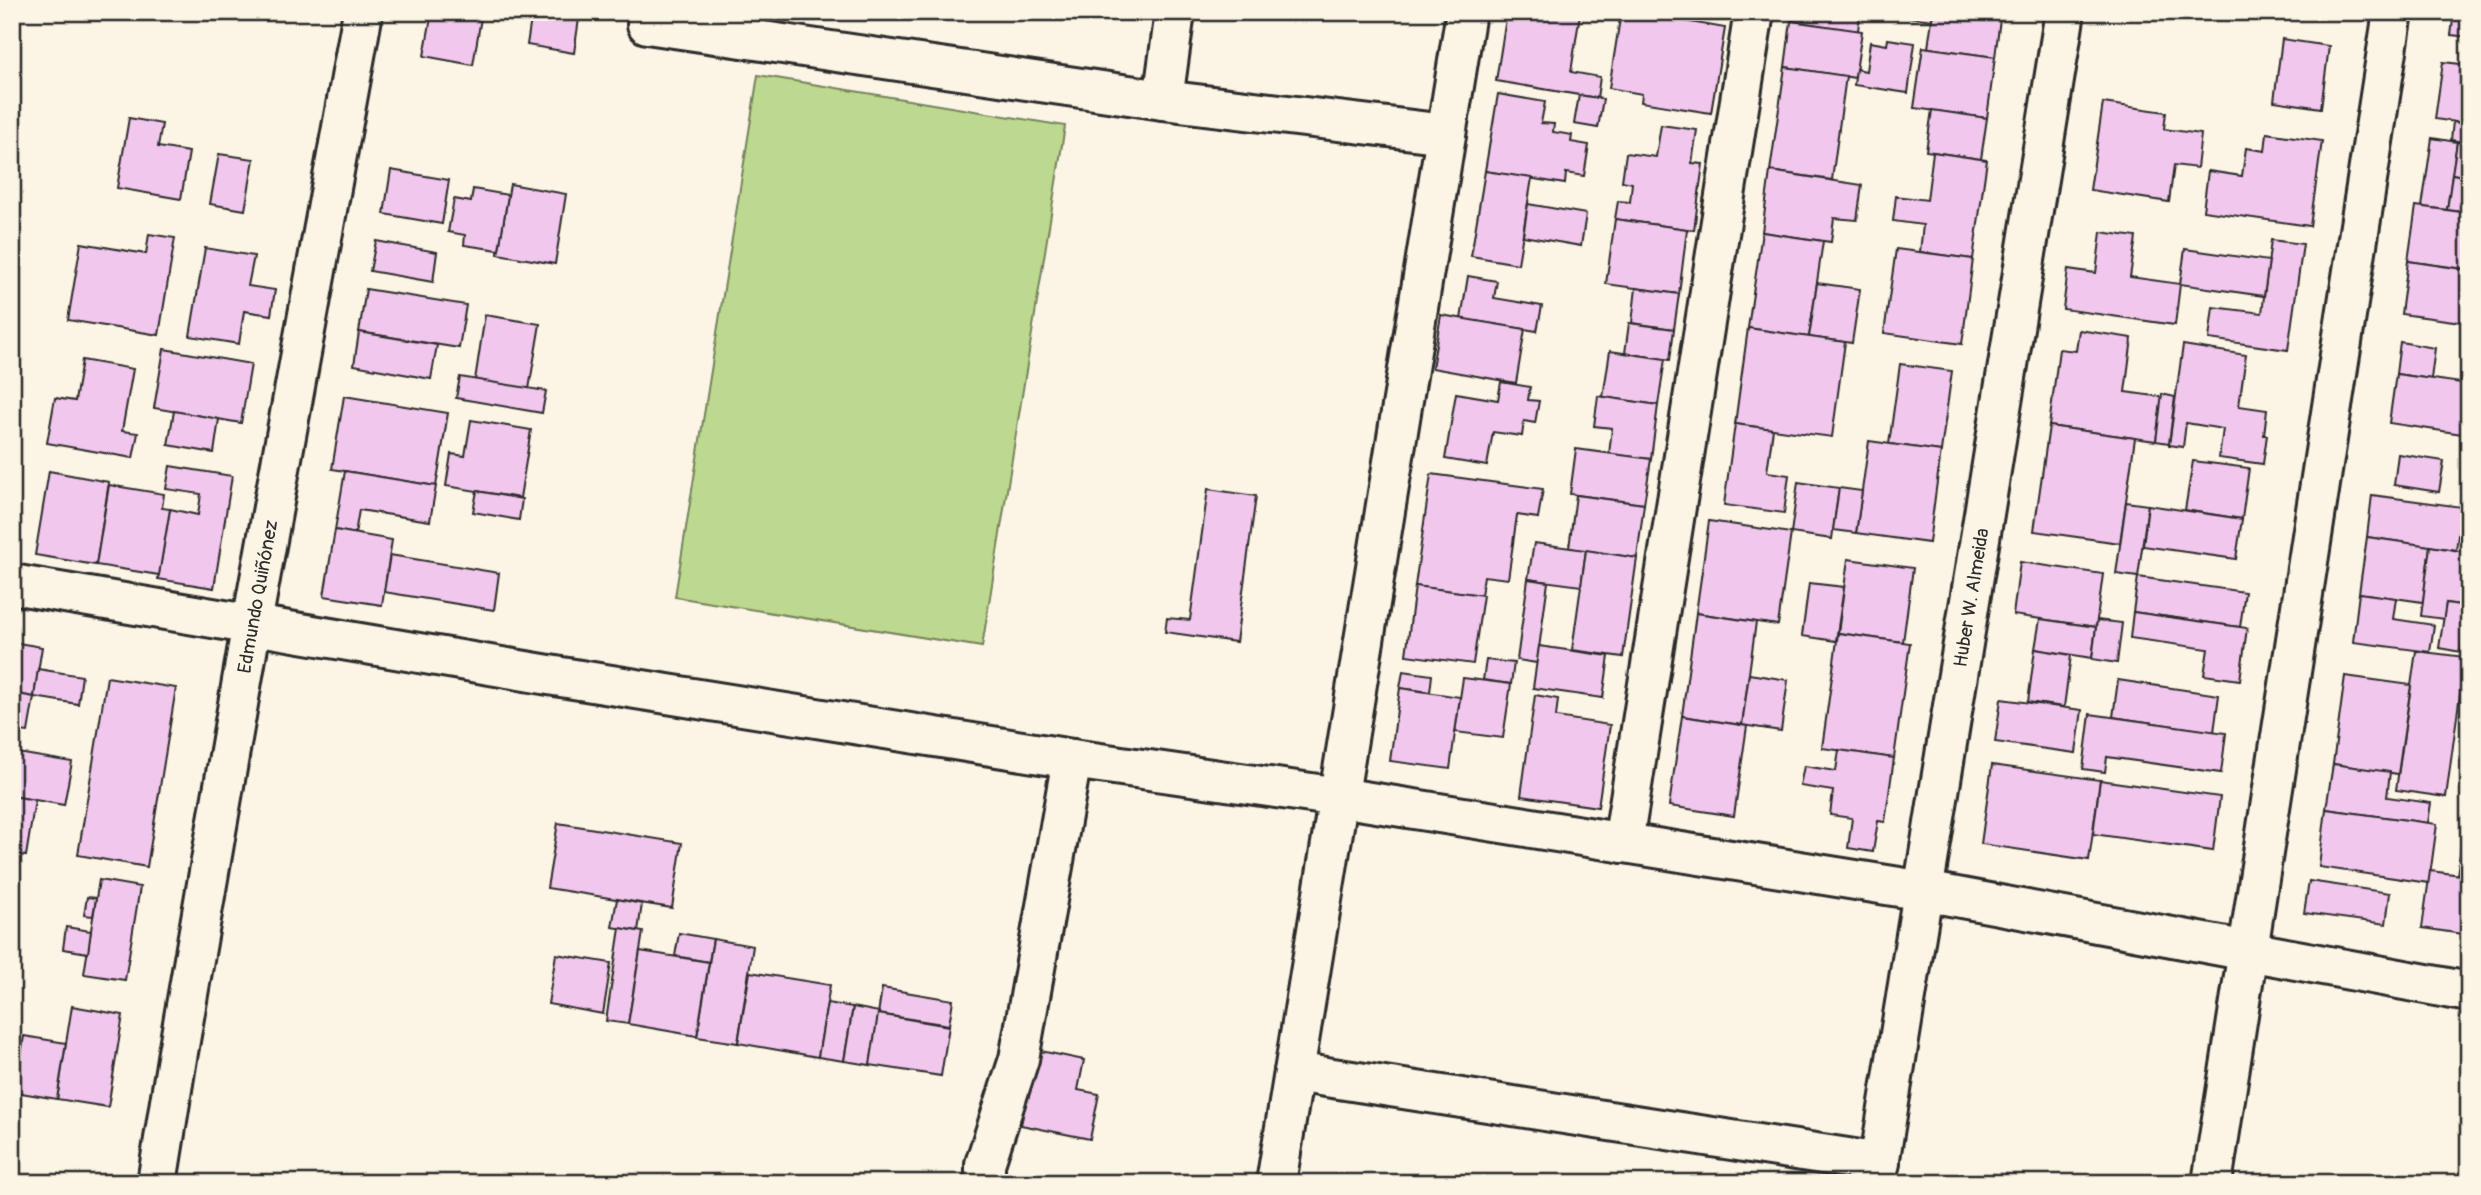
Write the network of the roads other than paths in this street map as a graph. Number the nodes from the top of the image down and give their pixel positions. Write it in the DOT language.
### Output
graph roads {
  1 [pos="363,12"];
  2 [pos="1175,12"];
  3 [pos="1466,12"];
  4 [pos="1754,12"];
  5 [pos="2065,12"];
  6 [pos="2393,12"];
  7 [pos="647,24"];
  8 [pos="1163,100"];
  9 [pos="1446,134"];
  10 [pos="12,584"];
  11 [pos="253,623"];
  12 [pos="1072,759"];
  13 [pos="1339,797"];
  14 [pos="1623,843"];
  15 [pos="1924,891"];
  16 [pos="2249,952"];
  17 [pos="2469,992"];
  18 [pos="1294,1072"];
  19 [pos="1878,1173"];
  20 [pos="157,1183"];
  21 [pos="985,1183"];
  22 [pos="1276,1183"];
  23 [pos="2212,1183"];
  1 -- 11 [label="street, Edmundo Quiñónez"];
  2 -- 8 [label="street"];
  3 -- 9 [label="street"];
  4 -- 14 [label="street"];
  5 -- 15 [label="street, Huber W. Almeida"];
  6 -- 16 [label="street"];
  7 -- 8 [label="street"];
  8 -- 9 [label="street"];
  9 -- 13 [label="street"];
  10 -- 11 [label="street"];
  11 -- 12 [label="street"];
  11 -- 20 [label="street, Edmundo Quiñónez"];
  12 -- 13 [label="street"];
  12 -- 21 [label="street"];
  13 -- 14 [label="street"];
  13 -- 18 [label="street"];
  14 -- 15 [label="street"];
  15 -- 16 [label="street"];
  15 -- 19 [label="street, Huber W. Almeida"];
  16 -- 17 [label="street"];
  16 -- 23 [label="street"];
  18 -- 19 [label="street"];
  18 -- 22 [label="street"];
}
